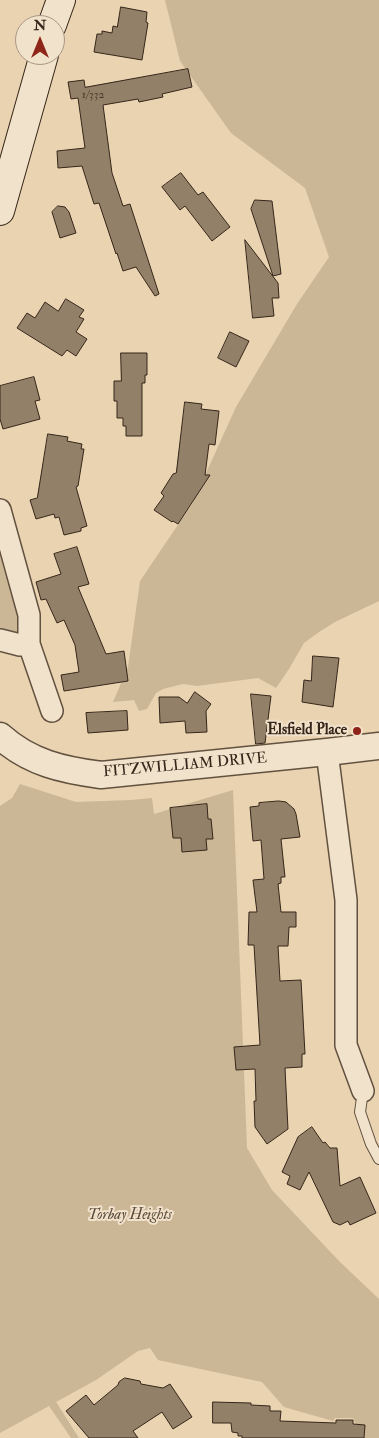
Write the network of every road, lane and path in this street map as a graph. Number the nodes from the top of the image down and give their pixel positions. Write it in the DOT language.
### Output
graph roads {
  1 [pos="62,0"];
  2 [pos="56,15"];
  3 [pos="41,65"];
  4 [pos="0,211"];
  5 [pos="0,510"];
  6 [pos="0,640"];
  7 [pos="30,644"];
  8 [pos="52,711"];
  9 [pos="0,736"];
  10 [pos="379,746"];
  11 [pos="327,752"];
  12 [pos="363,1090"];
  13 [pos="379,1158"];
  1 -- 2 [label="main road"];
  3 -- 4 [label="main road"];
  5 -- 7 [label="street"];
  6 -- 7 [label="street"];
  7 -- 8 [label="street"];
  9 -- 11 [label="street, FITZWILLIAM DRIVE"];
  10 -- 11 [label="street, FITZWILLIAM DRIVE"];
  11 -- 12 [label="street"];
  12 -- 13 [label="lane"];
}
